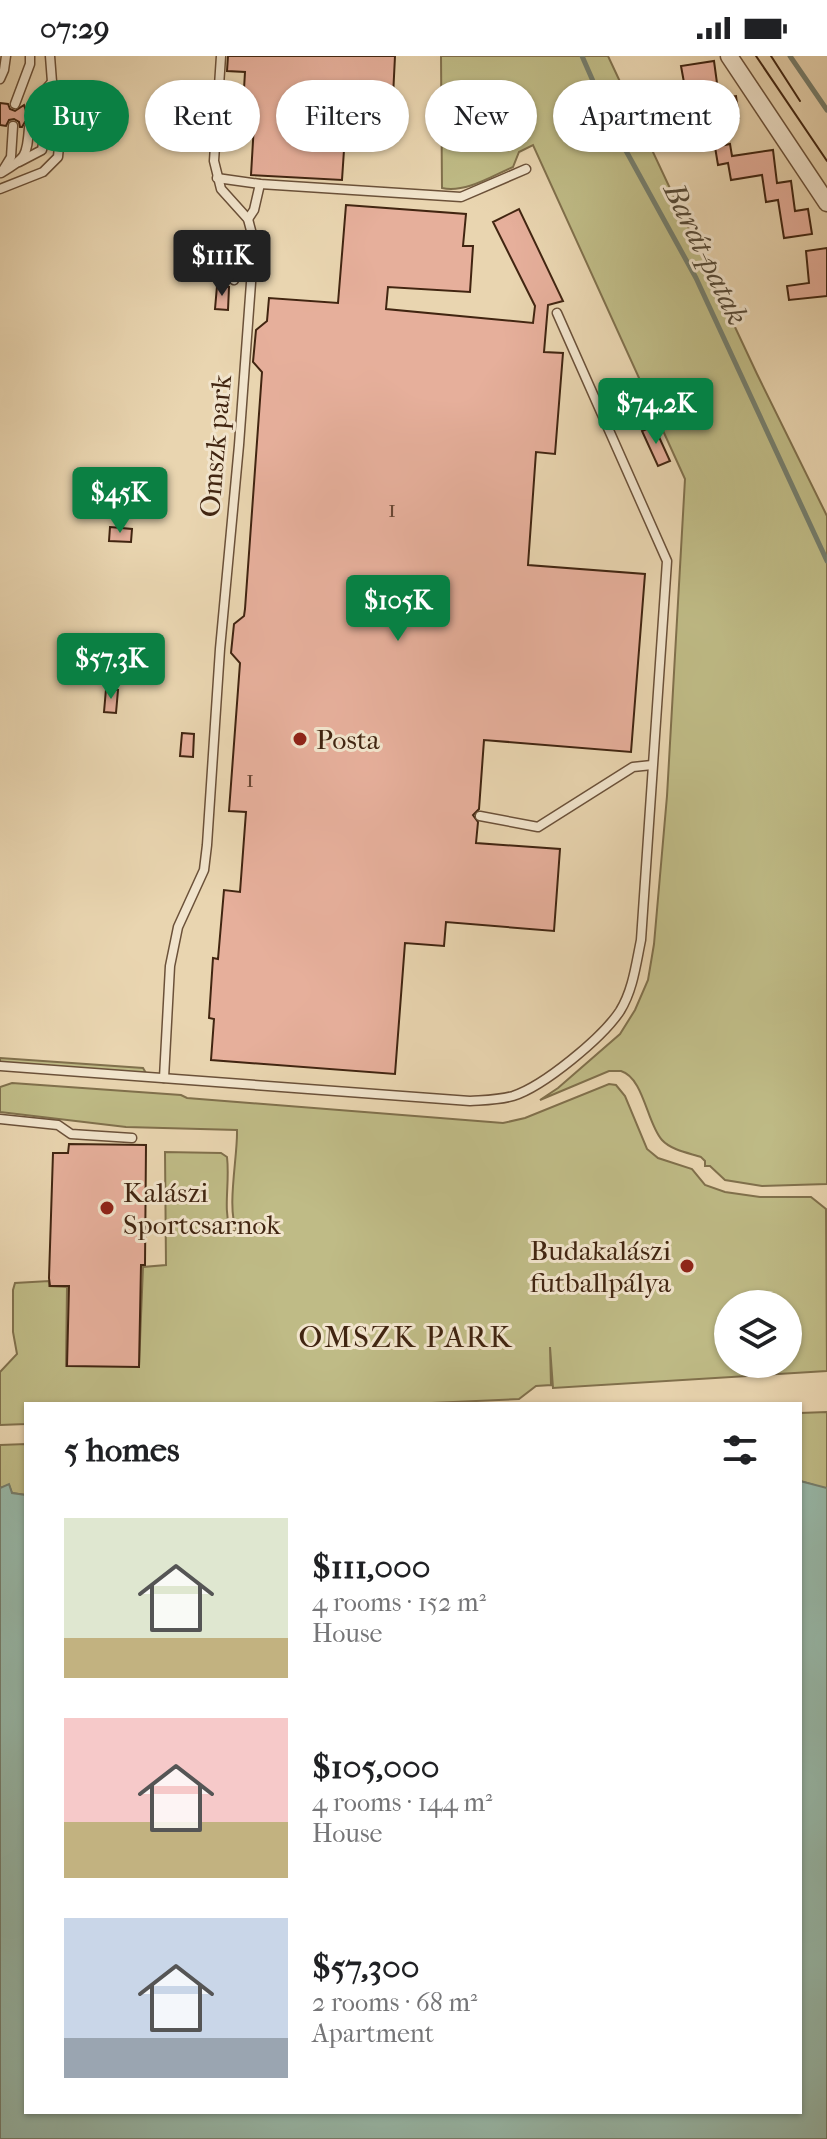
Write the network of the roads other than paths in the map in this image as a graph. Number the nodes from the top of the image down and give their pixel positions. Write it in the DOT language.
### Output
graph roads {
  1 [pos="6,56"];
  2 [pos="30,56"];
  3 [pos="50,56"];
  4 [pos="221,56"];
  5 [pos="729,56"];
  6 [pos="0,79"];
  7 [pos="52,80"];
  8 [pos="15,104"];
  9 [pos="13,126"];
  10 [pos="25,152"];
  11 [pos="38,152"];
  12 [pos="58,152"];
  13 [pos="19,162"];
  14 [pos="526,169"];
  15 [pos="1,174"];
  16 [pos="217,178"];
  17 [pos="260,184"];
  18 [pos="0,189"];
  19 [pos="827,203"];
  20 [pos="248,219"];
  21 [pos="238,241"];
  22 [pos="234,280"];
  23 [pos="557,313"];
  24 [pos="652,765"];
  25 [pos="480,816"];
  26 [pos="0,1066"];
  27 [pos="164,1078"];
  28 [pos="0,1119"];
  29 [pos="132,1138"];
  1 -- 6 [label="lane"];
  2 -- 8 [label="lane"];
  3 -- 7 [label="lane"];
  4 -- 16 [label="lane"];
  5 -- 19 [label="street"];
  9 -- 15 [label="lane"];
  10 -- 13 [label="lane"];
  11 -- 13 [label="lane"];
  12 -- 18 [label="lane"];
  13 -- 15 [label="lane"];
  14 -- 17 [label="lane"];
  16 -- 17 [label="lane"];
  16 -- 20 [label="lane"];
  17 -- 20 [label="lane"];
  20 -- 27 [label="lane, Omszk park"];
  21 -- 22 [label="lane"];
  23 -- 24 [label="lane"];
  24 -- 25 [label="lane"];
  24 -- 27 [label="lane"];
  26 -- 27 [label="lane"];
  28 -- 29 [label="lane"];
}
